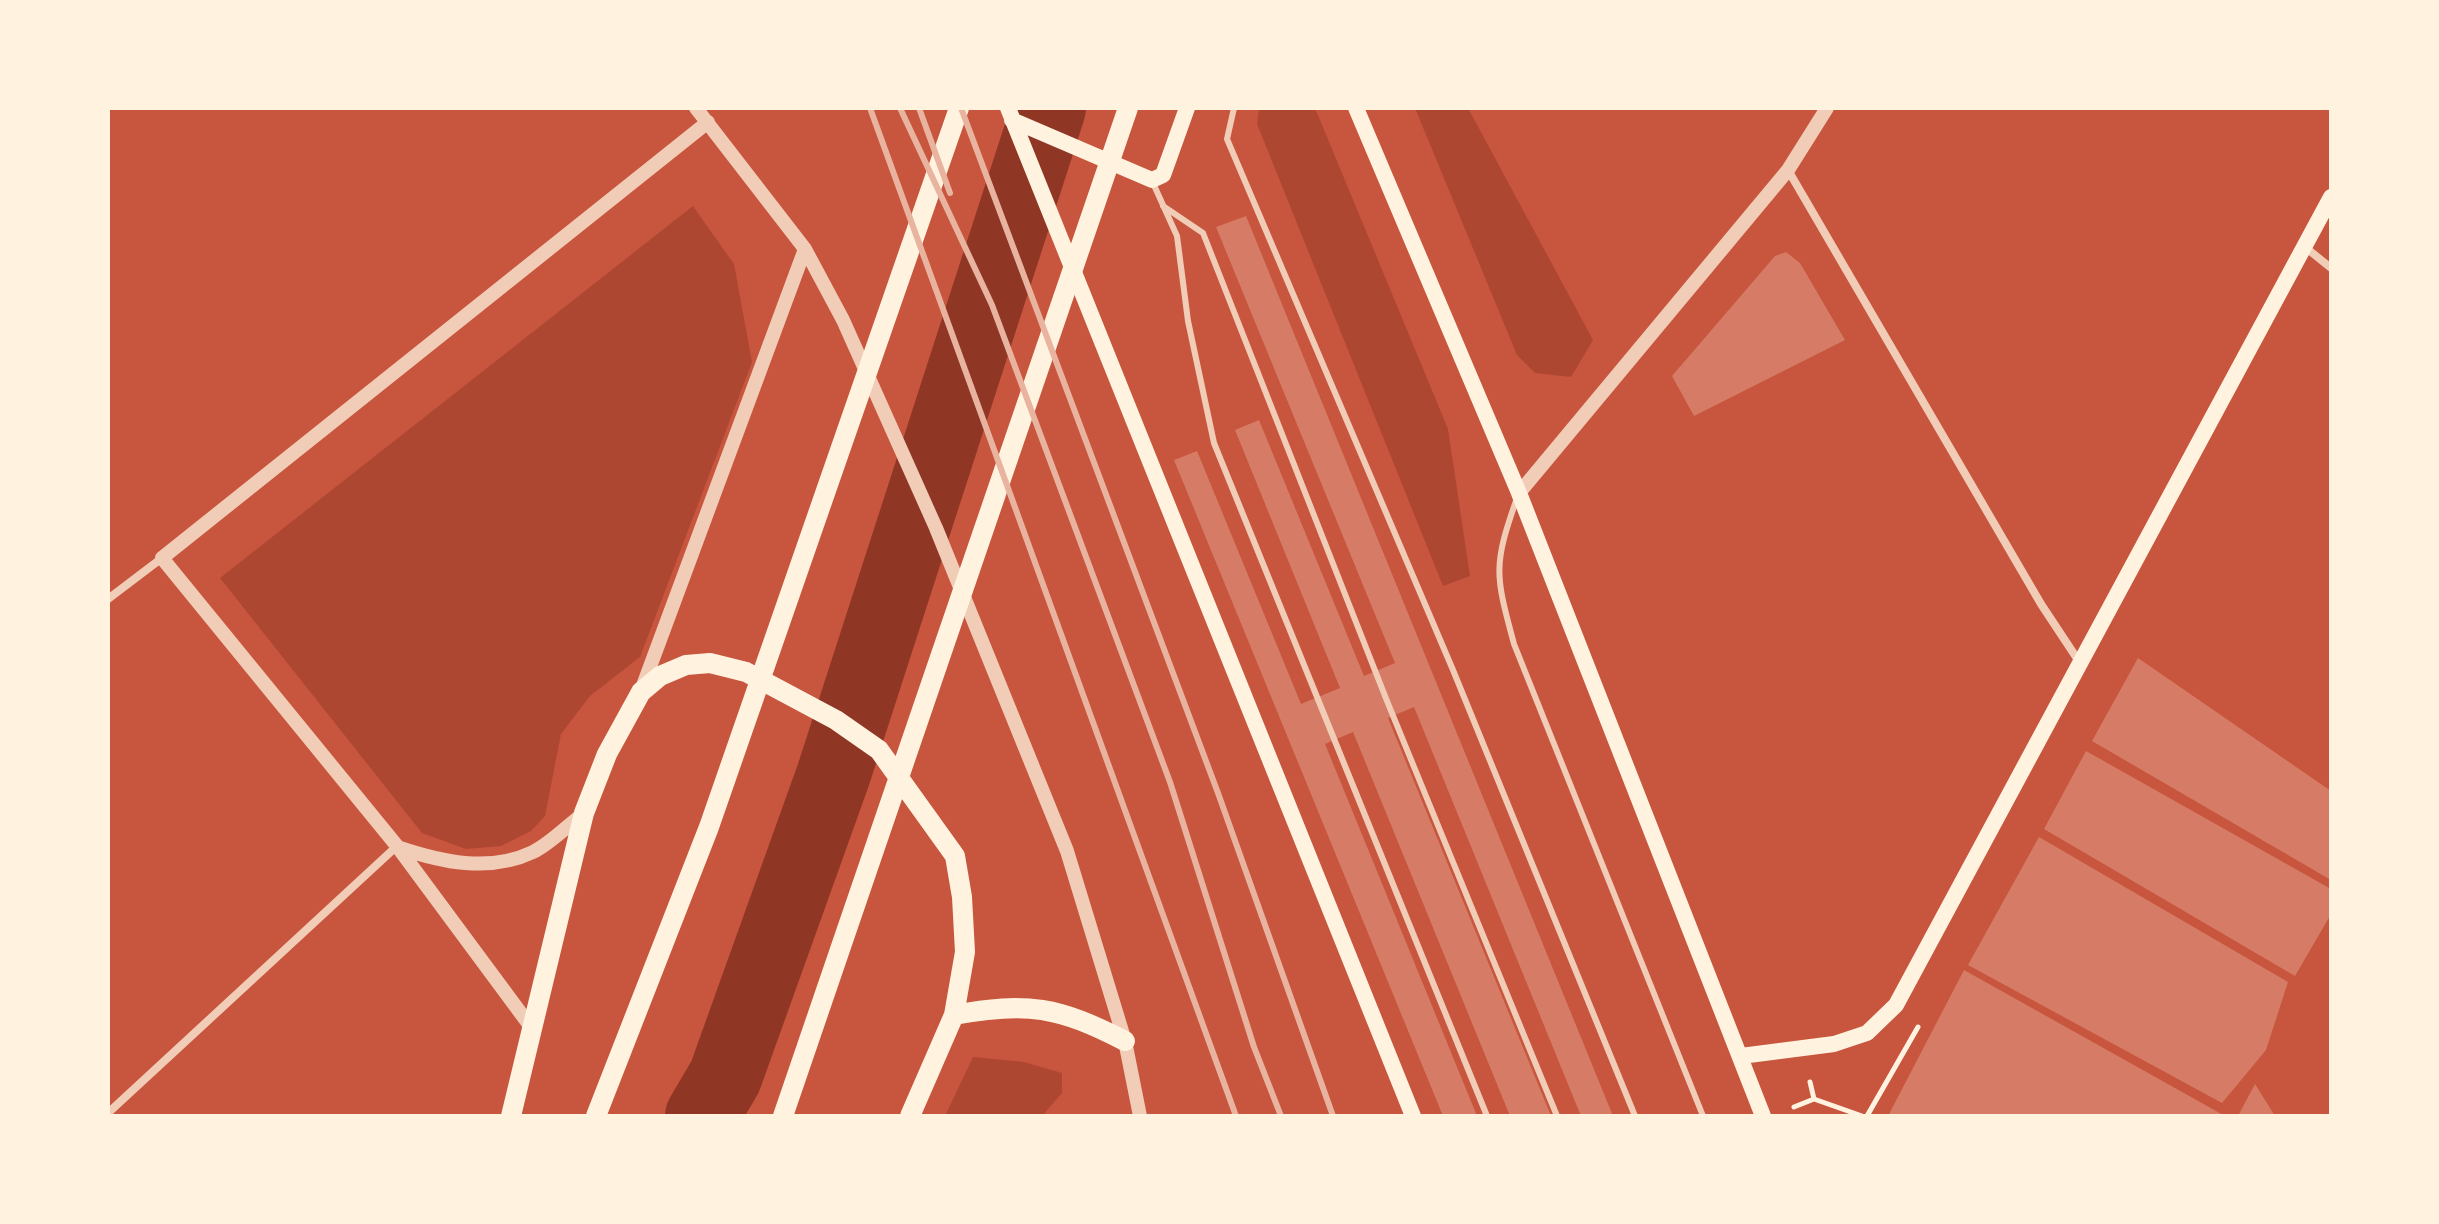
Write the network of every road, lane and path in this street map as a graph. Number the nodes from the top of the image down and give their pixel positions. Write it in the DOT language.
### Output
graph roads {
  1 [pos="696,108"];
  2 [pos="959,108"];
  3 [pos="1128,108"];
  4 [pos="1187,108"];
  5 [pos="1234,108"];
  6 [pos="1356,108"];
  7 [pos="1827,108"];
  8 [pos="1015,119"];
  9 [pos="708,122"];
  10 [pos="1788,170"];
  11 [pos="1152,180"];
  12 [pos="2331,197"];
  13 [pos="1163,206"];
  14 [pos="2304,247"];
  15 [pos="805,249"];
  16 [pos="2331,268"];
  17 [pos="1519,493"];
  18 [pos="162,558"];
  19 [pos="108,599"];
  20 [pos="2080,663"];
  21 [pos="641,692"];
  22 [pos="584,813"];
  23 [pos="397,846"];
  24 [pos="954,1015"];
  25 [pos="1922,1020"];
  26 [pos="531,1027"];
  27 [pos="1125,1041"];
  28 [pos="1741,1056"];
  29 [pos="1810,1082"];
  30 [pos="1814,1099"];
  31 [pos="1794,1107"];
  32 [pos="108,1113"];
  33 [pos="511,1116"];
  34 [pos="596,1116"];
  35 [pos="783,1116"];
  36 [pos="910,1116"];
  37 [pos="1140,1116"];
  38 [pos="1413,1116"];
  39 [pos="1487,1116"];
  40 [pos="1557,1116"];
  41 [pos="1635,1116"];
  42 [pos="1703,1116"];
  43 [pos="1763,1116"];
  44 [pos="1864,1116"];
  1 -- 9 [label="street"];
  2 -- 34 [label="main road"];
  3 -- 35 [label="main road"];
  4 -- 11 [label="main road"];
  5 -- 41 [label="lane"];
  6 -- 17 [label="main road"];
  7 -- 10 [label="street"];
  8 -- 11 [label="main road"];
  8 -- 38 [label="main road"];
  9 -- 15 [label="street"];
  9 -- 18 [label="street"];
  10 -- 17 [label="street"];
  10 -- 20 [label="street"];
  11 -- 13 [label="lane"];
  12 -- 14 [label="main road"];
  13 -- 39 [label="lane"];
  13 -- 40 [label="lane"];
  14 -- 16 [label="street"];
  14 -- 20 [label="main road"];
  15 -- 21 [label="street"];
  15 -- 27 [label="street"];
  17 -- 28 [label="main road"];
  17 -- 42 [label="lane"];
  18 -- 19 [label="street"];
  18 -- 23 [label="street"];
  20 -- 28 [label="main road"];
  21 -- 22 [label="main road"];
  21 -- 24 [label="main road"];
  22 -- 23 [label="street"];
  22 -- 26 [label="main road"];
  23 -- 26 [label="street"];
  23 -- 32 [label="street"];
  24 -- 27 [label="main road"];
  24 -- 36 [label="main road"];
  25 -- 44 [label="path"];
  26 -- 33 [label="main road"];
  27 -- 37 [label="street"];
  28 -- 43 [label="main road"];
  29 -- 30 [label="path"];
  30 -- 31 [label="path"];
  30 -- 44 [label="path"];
}
